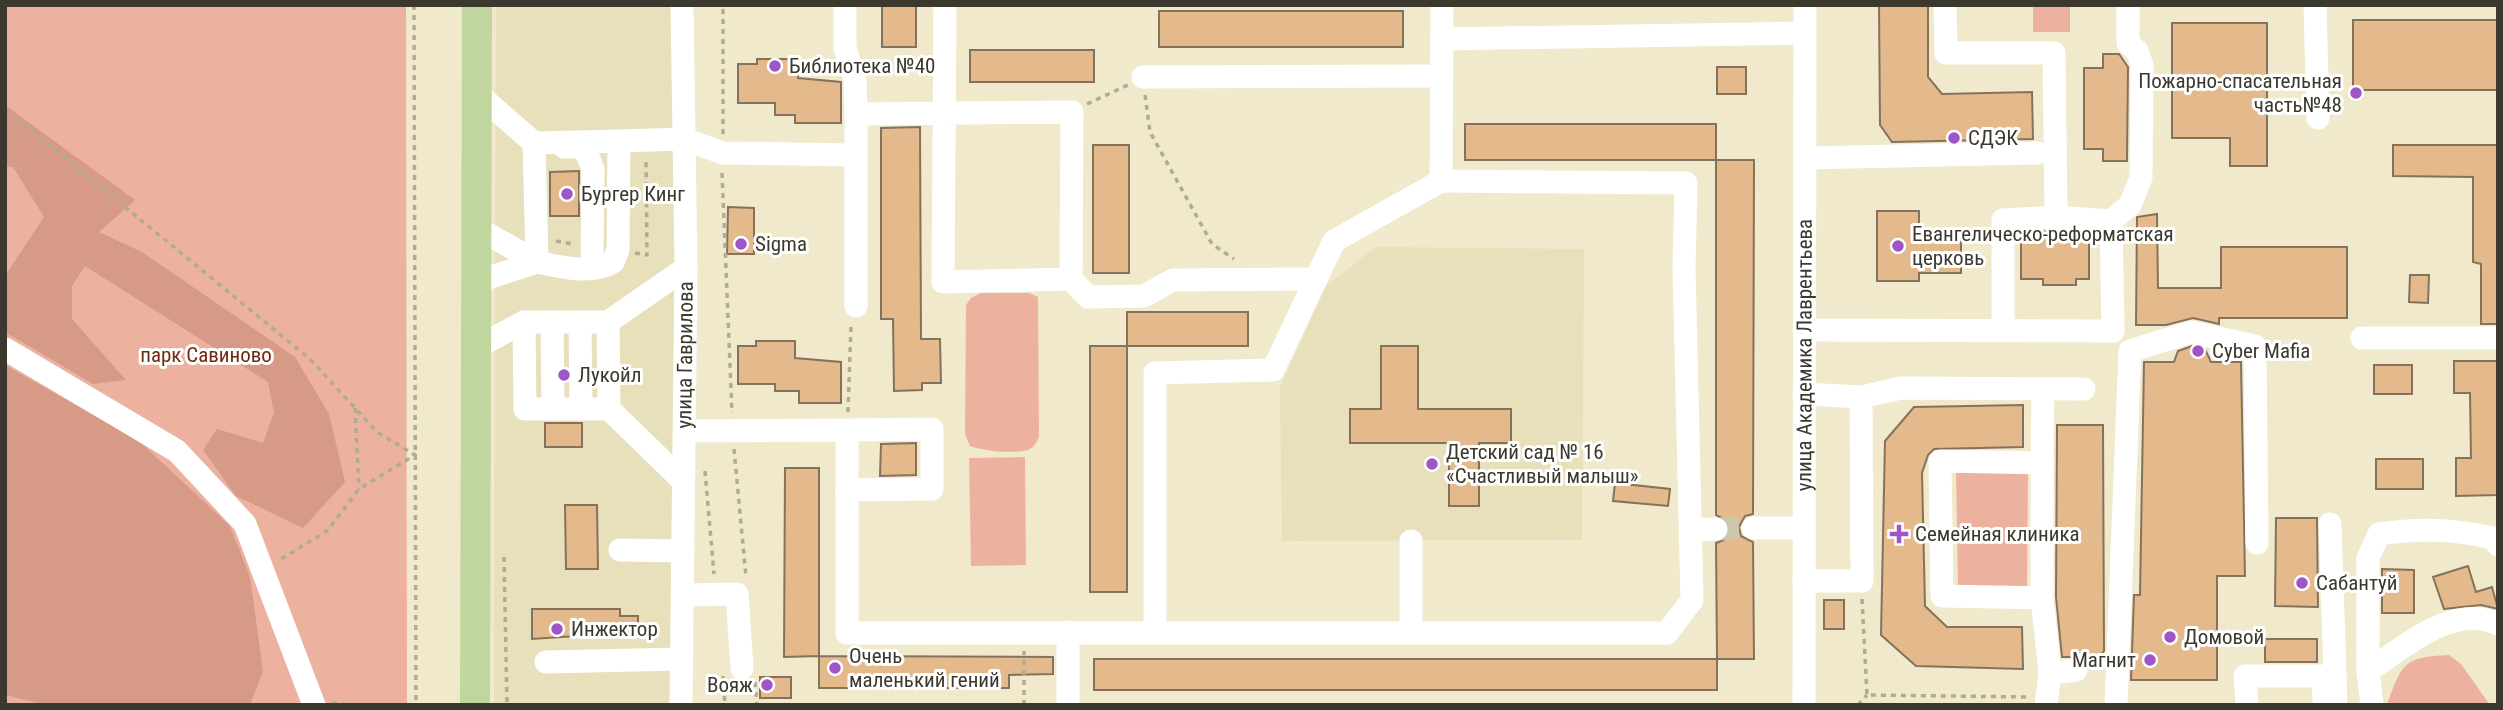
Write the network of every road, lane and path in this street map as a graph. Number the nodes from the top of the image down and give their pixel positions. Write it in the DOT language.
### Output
graph roads {
  1 [pos="414,5"];
  2 [pos="477,5"];
  3 [pos="682,5"];
  4 [pos="723,5"];
  5 [pos="845,5"];
  6 [pos="945,5"];
  7 [pos="1442,5"];
  8 [pos="1945,5"];
  9 [pos="2128,5"];
  10 [pos="2315,5"];
  11 [pos="1806,6"];
  12 [pos="1805,33"];
  13 [pos="1442,39"];
  14 [pos="1442,76"];
  15 [pos="1143,77"];
  16 [pos="477,93"];
  17 [pos="1072,112"];
  18 [pos="944,113"];
  19 [pos="856,114"];
  20 [pos="2318,118"];
  21 [pos="5,119"];
  22 [pos="684,139"];
  23 [pos="619,141"];
  24 [pos="534,143"];
  25 [pos="723,153"];
  26 [pos="2038,153"];
  27 [pos="856,155"];
  28 [pos="1805,158"];
  29 [pos="1441,181"];
  30 [pos="2056,217"];
  31 [pos="2111,221"];
  32 [pos="477,228"];
  33 [pos="540,263"];
  34 [pos="600,266"];
  35 [pos="686,268"];
  36 [pos="1071,279"];
  37 [pos="1261,279"];
  38 [pos="1316,279"];
  39 [pos="476,282"];
  40 [pos="856,306"];
  41 [pos="552,322"];
  42 [pos="580,322"];
  43 [pos="608,322"];
  44 [pos="524,323"];
  45 [pos="1804,330"];
  46 [pos="2003,330"];
  47 [pos="2362,338"];
  48 [pos="2498,338"];
  49 [pos="475,348"];
  50 [pos="5,349"];
  51 [pos="2084,389"];
  52 [pos="2043,390"];
  53 [pos="1804,394"];
  54 [pos="1861,397"];
  55 [pos="355,408"];
  56 [pos="553,409"];
  57 [pos="581,409"];
  58 [pos="609,409"];
  59 [pos="693,430"];
  60 [pos="733,430"];
  61 [pos="847,430"];
  62 [pos="415,455"];
  63 [pos="2042,463"];
  64 [pos="683,481"];
  65 [pos="359,489"];
  66 [pos="847,490"];
  67 [pos="2330,524"];
  68 [pos="1753,528"];
  69 [pos="1804,528"];
  70 [pos="1716,529"];
  71 [pos="1691,530"];
  72 [pos="1411,541"];
  73 [pos="2257,543"];
  74 [pos="2498,545"];
  75 [pos="620,550"];
  76 [pos="683,551"];
  77 [pos="504,557"];
  78 [pos="263,570"];
  79 [pos="1804,580"];
  80 [pos="746,581"];
  81 [pos="1862,581"];
  82 [pos="716,594"];
  83 [pos="684,595"];
  84 [pos="2042,598"];
  85 [pos="2498,624"];
  86 [pos="1155,631"];
  87 [pos="1024,632"];
  88 [pos="1068,632"];
  89 [pos="1412,632"];
  90 [pos="681,659"];
  91 [pos="546,662"];
  92 [pos="739,669"];
  93 [pos="2368,671"];
  94 [pos="1867,695"];
  95 [pos="2004,697"];
  96 [pos="2039,701"];
  97 [pos="314,705"];
  98 [pos="416,705"];
  99 [pos="475,705"];
  100 [pos="507,705"];
  101 [pos="681,705"];
  102 [pos="725,705"];
  103 [pos="757,705"];
  104 [pos="1024,705"];
  105 [pos="1068,705"];
  106 [pos="1804,705"];
  107 [pos="1858,705"];
  108 [pos="2004,705"];
  109 [pos="2116,705"];
  110 [pos="2246,705"];
  111 [pos="2324,705"];
  112 [pos="2336,705"];
  113 [pos="2372,705"];
  1 -- 62 [label="path"];
  2 -- 16 [label="main road"];
  3 -- 22 [label="street, улица Гаврилова"];
  4 -- 25 [label="path"];
  5 -- 19 [label="street"];
  6 -- 18 [label="street"];
  7 -- 13 [label="street"];
  8 -- 30 [label="street"];
  9 -- 31 [label="street"];
  10 -- 20 [label="street"];
  11 -- 12 [label="street, улица Академика Лаврентьева"];
  12 -- 13 [label="street"];
  12 -- 28 [label="street, улица Академика Лаврентьева"];
  13 -- 14 [label="street"];
  14 -- 15 [label="street"];
  14 -- 29 [label="street"];
  15 -- 17 [label="path"];
  15 -- 37 [label="path"];
  16 -- 24 [label="street"];
  16 -- 32 [label="main road"];
  17 -- 18 [label="street"];
  17 -- 36 [label="street"];
  18 -- 19 [label="street"];
  18 -- 36 [label="street"];
  19 -- 27 [label="street"];
  21 -- 55 [label="path"];
  22 -- 23 [label="street"];
  22 -- 25 [label="street"];
  22 -- 35 [label="street, улица Гаврилова"];
  23 -- 24 [label="street"];
  23 -- 34 [label="street"];
  24 -- 33 [label="street"];
  25 -- 27 [label="street"];
  25 -- 60 [label="path"];
  26 -- 28 [label="street"];
  27 -- 40 [label="street"];
  28 -- 45 [label="street, улица Академика Лаврентьева"];
  29 -- 38 [label="street"];
  29 -- 71 [label="street"];
  30 -- 31 [label="street"];
  30 -- 46 [label="street"];
  31 -- 46 [label="street"];
  32 -- 33 [label="street"];
  32 -- 39 [label="main road"];
  33 -- 34 [label="street"];
  33 -- 34 [label="street"];
  33 -- 39 [label="street"];
  35 -- 43 [label="street"];
  35 -- 59 [label="street, улица Гаврилова"];
  36 -- 37 [label="street"];
  37 -- 38 [label="street"];
  38 -- 86 [label="street"];
  39 -- 49 [label="main road"];
  40 -- 61 [label="path"];
  41 -- 42 [label="street"];
  41 -- 44 [label="street"];
  41 -- 56 [label="street"];
  42 -- 43 [label="street"];
  42 -- 57 [label="street"];
  43 -- 58 [label="street"];
  44 -- 49 [label="street"];
  44 -- 56 [label="street"];
  45 -- 46 [label="street"];
  45 -- 53 [label="street, улица Академика Лаврентьева"];
  47 -- 48 [label="street"];
  49 -- 99 [label="main road"];
  50 -- 78 [label="street"];
  51 -- 52 [label="street"];
  52 -- 54 [label="street"];
  52 -- 63 [label="street"];
  53 -- 54 [label="street"];
  53 -- 69 [label="street, улица Академика Лаврентьева"];
  54 -- 81 [label="street"];
  55 -- 62 [label="path"];
  55 -- 65 [label="path"];
  56 -- 57 [label="street"];
  57 -- 58 [label="street"];
  58 -- 64 [label="street"];
  59 -- 60 [label="street"];
  59 -- 64 [label="street, улица Гаврилова"];
  59 -- 82 [label="path"];
  60 -- 61 [label="street"];
  60 -- 80 [label="path"];
  61 -- 66 [label="street"];
  61 -- 66 [label="street"];
  62 -- 65 [label="path"];
  62 -- 98 [label="path"];
  63 -- 84 [label="street"];
  63 -- 84 [label="street"];
  64 -- 76 [label="street, улица Гаврилова"];
  65 -- 78 [label="path"];
  66 -- 87 [label="street"];
  67 -- 112 [label="street"];
  68 -- 69 [label="street"];
  69 -- 79 [label="street, улица Академика Лаврентьева"];
  70 -- 71 [label="street"];
  71 -- 89 [label="street"];
  72 -- 89 [label="street"];
  73 -- 109 [label="street"];
  74 -- 93 [label="street"];
  75 -- 76 [label="street"];
  76 -- 83 [label="street, улица Гаврилова"];
  77 -- 100 [label="path"];
  78 -- 97 [label="street"];
  79 -- 81 [label="street"];
  79 -- 106 [label="street, улица Академика Лаврентьева"];
  81 -- 94 [label="path"];
  82 -- 83 [label="street"];
  82 -- 92 [label="street"];
  83 -- 90 [label="street, улица Гаврилова"];
  84 -- 96 [label="street"];
  85 -- 93 [label="street"];
  86 -- 88 [label="street"];
  86 -- 89 [label="street"];
  87 -- 88 [label="street"];
  87 -- 104 [label="path"];
  88 -- 105 [label="street"];
  90 -- 91 [label="street"];
  90 -- 101 [label="street, улица Гаврилова"];
  92 -- 102 [label="path"];
  92 -- 103 [label="path"];
  93 -- 113 [label="street"];
  94 -- 95 [label="path"];
  94 -- 107 [label="path"];
  95 -- 96 [label="path"];
  95 -- 108 [label="path"];
  110 -- 111 [label="street"];
}
